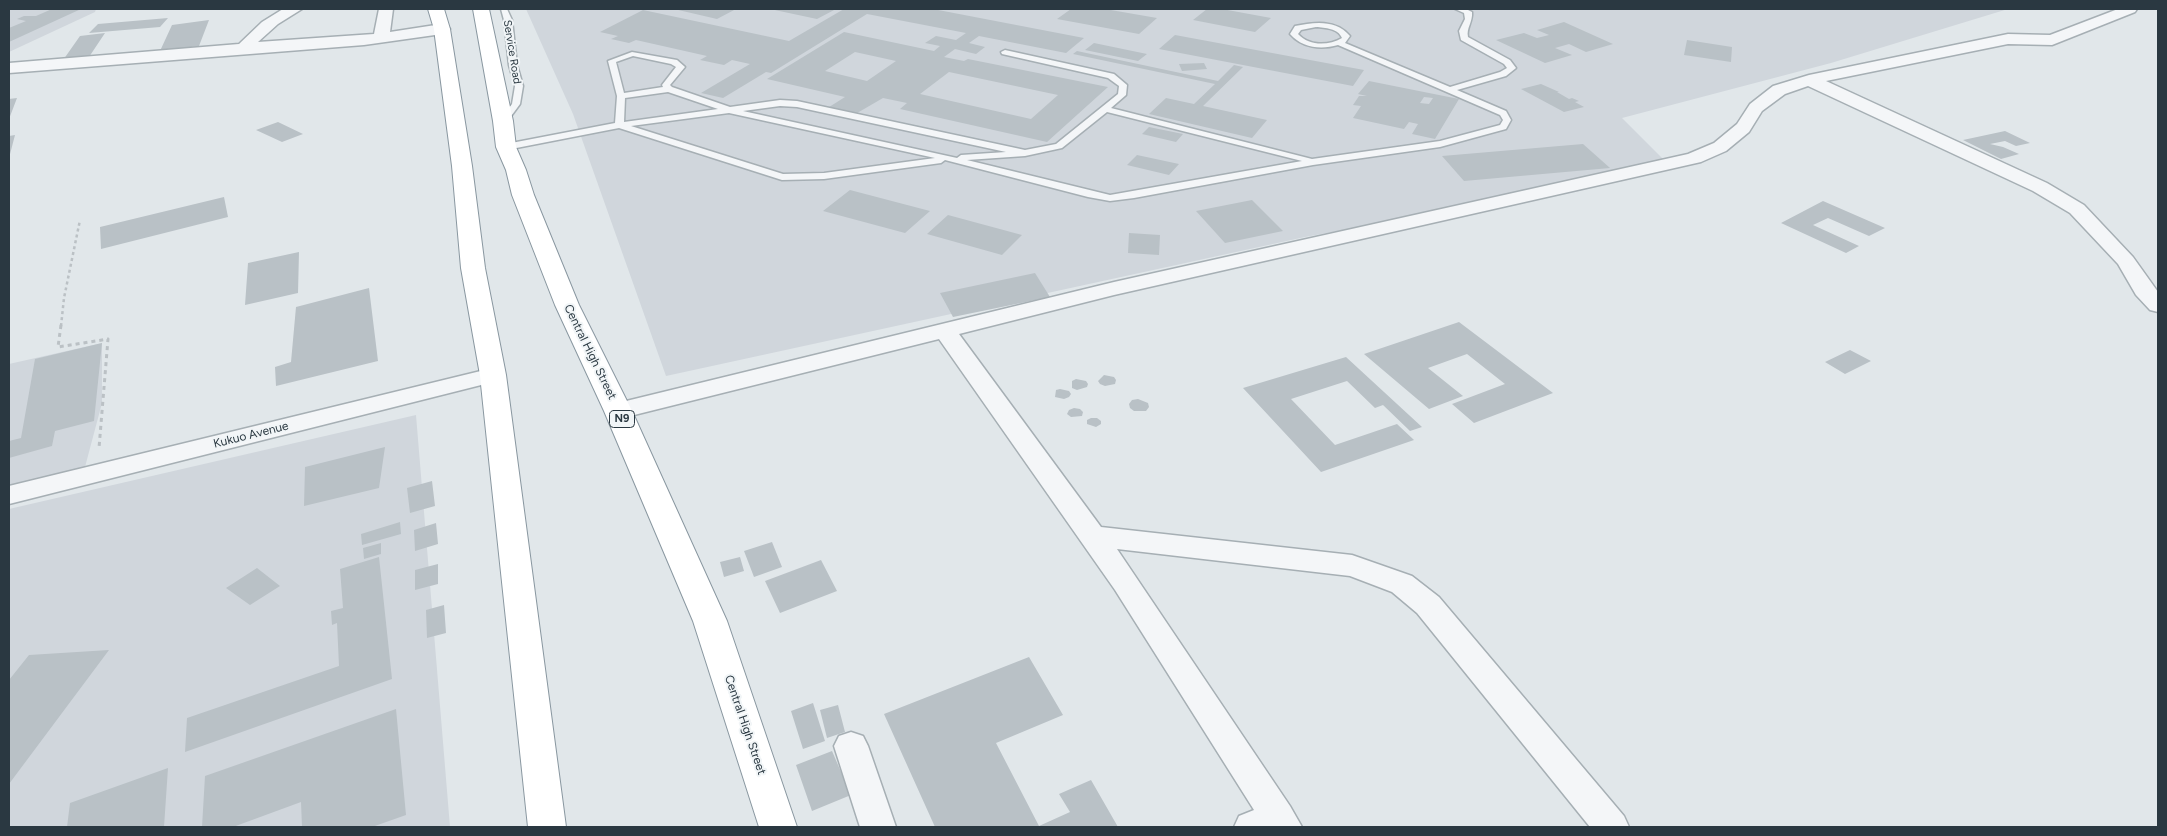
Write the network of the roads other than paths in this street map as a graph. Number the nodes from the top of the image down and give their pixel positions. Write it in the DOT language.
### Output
graph roads {
  1 [pos="295,9"];
  2 [pos="386,9"];
  3 [pos="481,9"];
  4 [pos="504,9"];
  5 [pos="1459,9"];
  6 [pos="2130,9"];
  7 [pos="439,19"];
  8 [pos="381,38"];
  9 [pos="1338,43"];
  10 [pos="244,48"];
  11 [pos="1004,52"];
  12 [pos="9,68"];
  13 [pos="1809,80"];
  14 [pos="669,89"];
  15 [pos="1448,90"];
  16 [pos="622,96"];
  17 [pos="1106,109"];
  18 [pos="729,110"];
  19 [pos="619,125"];
  20 [pos="504,134"];
  21 [pos="1025,152"];
  22 [pos="951,159"];
  23 [pos="1313,162"];
  24 [pos="2158,305"];
  25 [pos="944,330"];
  26 [pos="493,375"];
  27 [pos="618,411"];
  28 [pos="9,495"];
  29 [pos="1092,536"];
  30 [pos="851,746"];
  31 [pos="1272,824"];
  32 [pos="547,827"];
  33 [pos="778,827"];
  34 [pos="878,827"];
  35 [pos="1611,827"];
  1 -- 10 [label="street"];
  2 -- 8 [label="street"];
  3 -- 20 [label="highway, Central High Street / N9"];
  4 -- 20 [label="lane, Service Road"];
  5 -- 15 [label="lane"];
  6 -- 13 [label="street"];
  7 -- 8 [label="street"];
  7 -- 26 [label="highway"];
  8 -- 10 [label="street"];
  9 -- 9 [label="lane"];
  9 -- 15 [label="lane"];
  10 -- 12 [label="street"];
  11 -- 17 [label="lane"];
  13 -- 24 [label="street"];
  13 -- 25 [label="street"];
  14 -- 16 [label="lane"];
  14 -- 16 [label="lane"];
  14 -- 18 [label="lane"];
  15 -- 23 [label="lane"];
  16 -- 19 [label="lane"];
  17 -- 21 [label="lane"];
  17 -- 23 [label="lane"];
  18 -- 19 [label="lane"];
  18 -- 21 [label="lane"];
  18 -- 22 [label="lane"];
  19 -- 20 [label="lane"];
  19 -- 22 [label="lane"];
  20 -- 27 [label="highway, Central High Street / N9"];
  21 -- 22 [label="lane"];
  22 -- 23 [label="lane"];
  25 -- 27 [label="street"];
  25 -- 29 [label="street"];
  26 -- 28 [label="street, Kukuo Avenue"];
  26 -- 32 [label="highway"];
  27 -- 33 [label="highway, Central High Street / N9"];
  29 -- 31 [label="street"];
  29 -- 35 [label="street"];
  30 -- 34 [label="street"];
}
